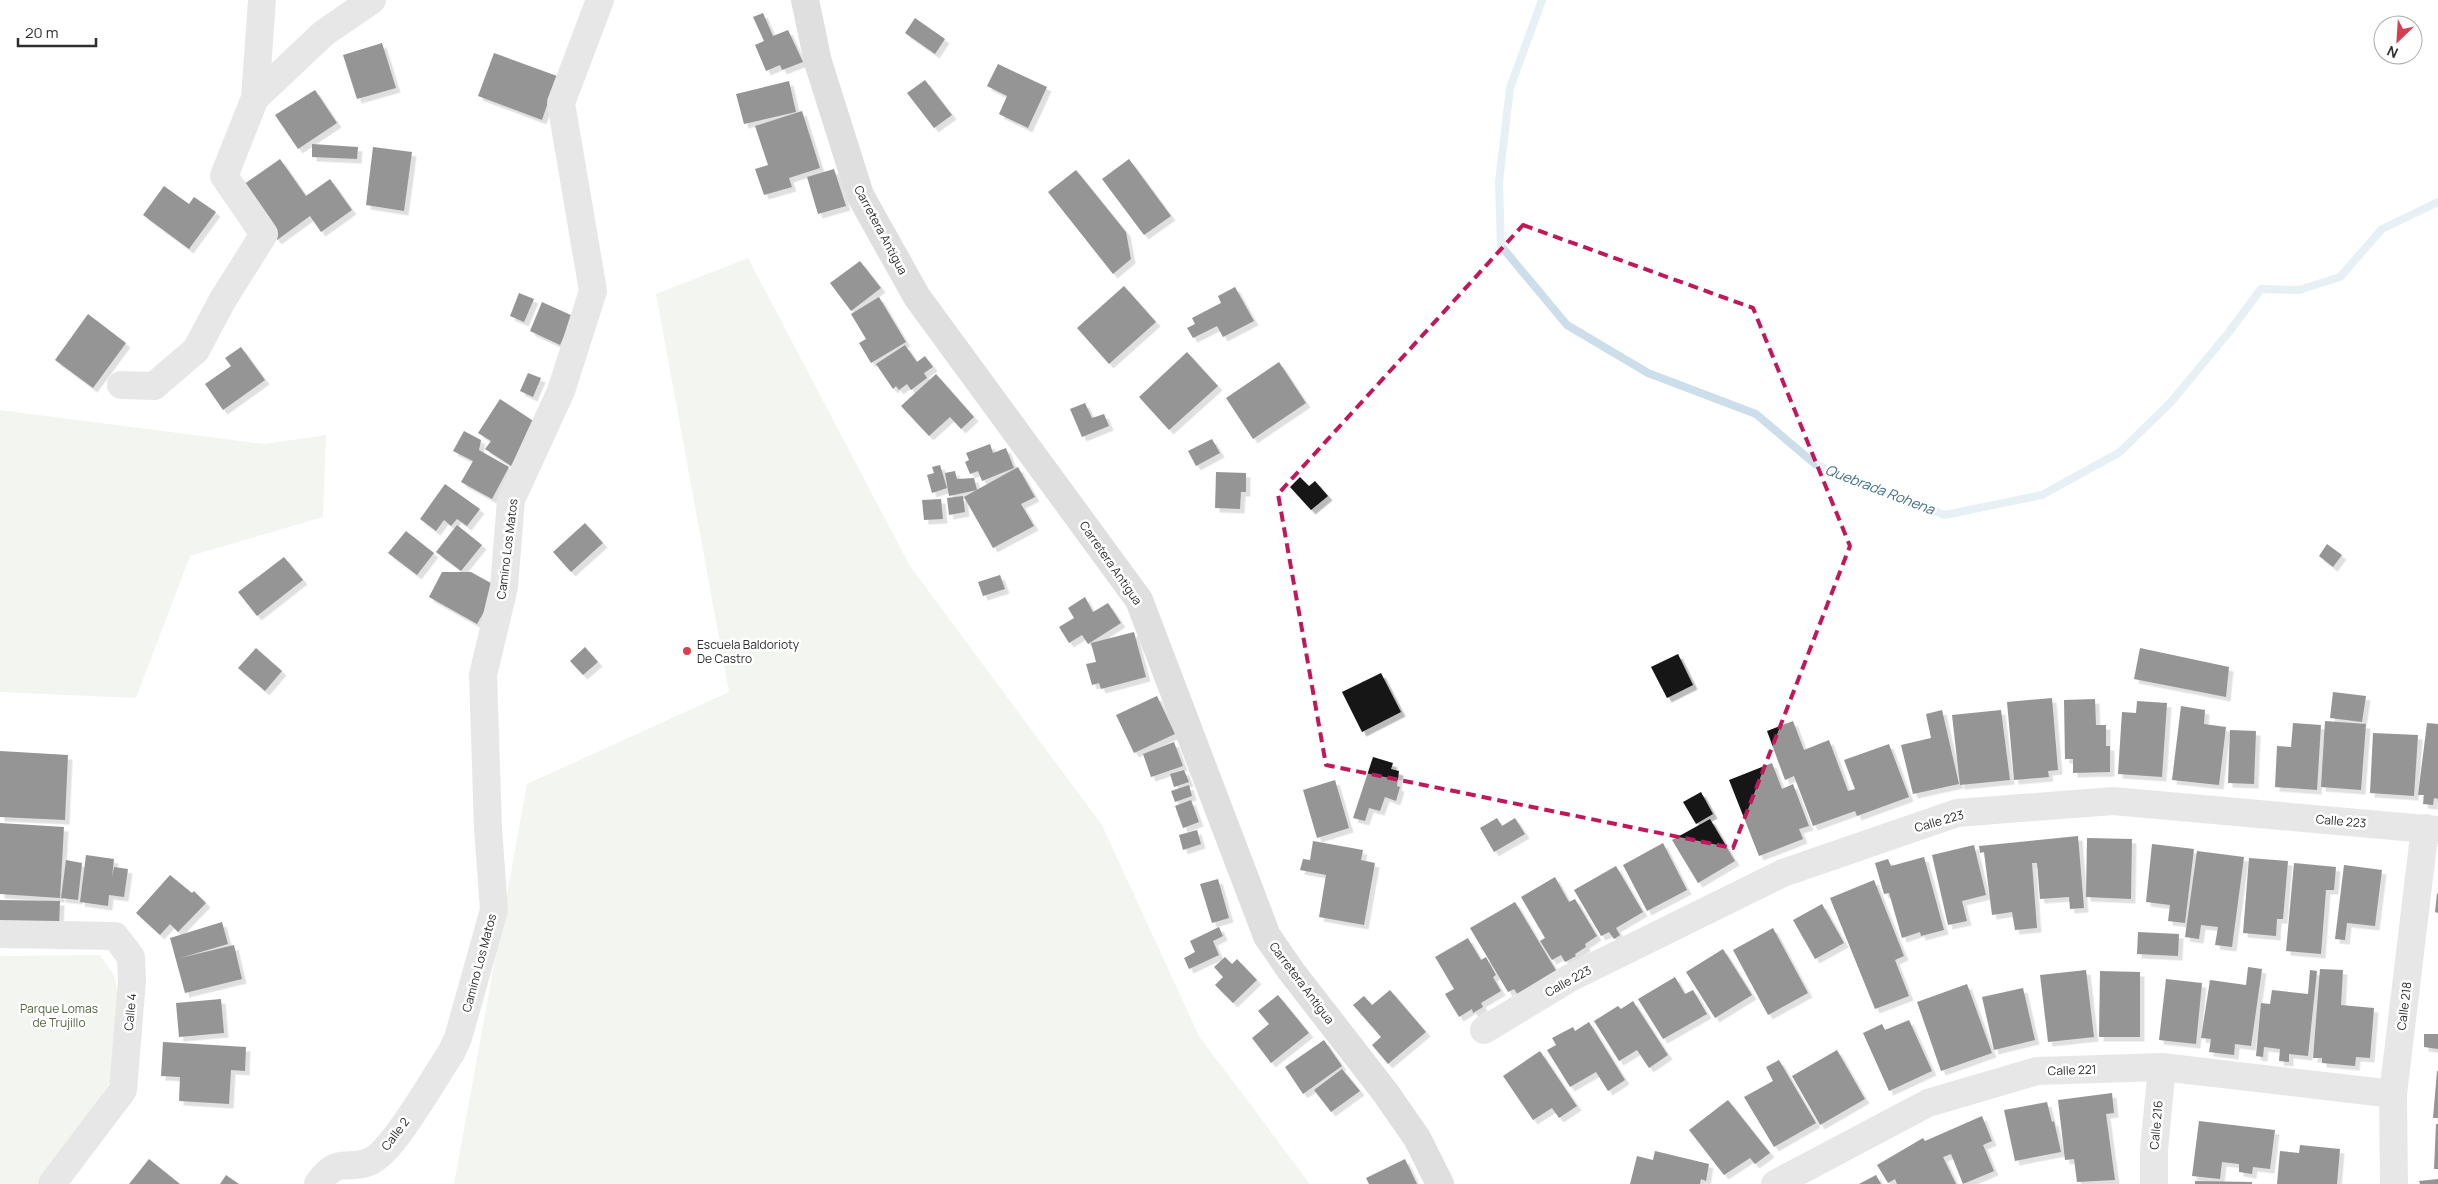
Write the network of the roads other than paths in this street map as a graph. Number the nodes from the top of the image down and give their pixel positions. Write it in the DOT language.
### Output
graph roads {
  1 [pos="262,0"];
  2 [pos="372,0"];
  3 [pos="600,0"];
  4 [pos="805,0"];
  5 [pos="255,98"];
  6 [pos="121,385"];
  7 [pos="2432,829"];
  8 [pos="0,934"];
  9 [pos="1484,1030"];
  10 [pos="450,1053"];
  11 [pos="2162,1067"];
  12 [pos="2393,1094"];
  13 [pos="52,1184"];
  14 [pos="318,1184"];
  15 [pos="1440,1184"];
  16 [pos="1775,1184"];
  17 [pos="2154,1184"];
  18 [pos="2394,1184"];
  1 -- 5 [label="street"];
  2 -- 5 [label="street"];
  3 -- 10 [label="street, Camino Los Matos"];
  4 -- 15 [label="street, Carretera Antigua"];
  5 -- 6 [label="street"];
  7 -- 9 [label="street, Calle 223"];
  7 -- 12 [label="street, Calle 218"];
  8 -- 13 [label="street, Calle 4"];
  10 -- 14 [label="street, Calle 2"];
  11 -- 12 [label="street, Calle 221"];
  11 -- 16 [label="street, Calle 221"];
  11 -- 17 [label="street, Calle 216"];
  12 -- 18 [label="street, Calle 218"];
}
